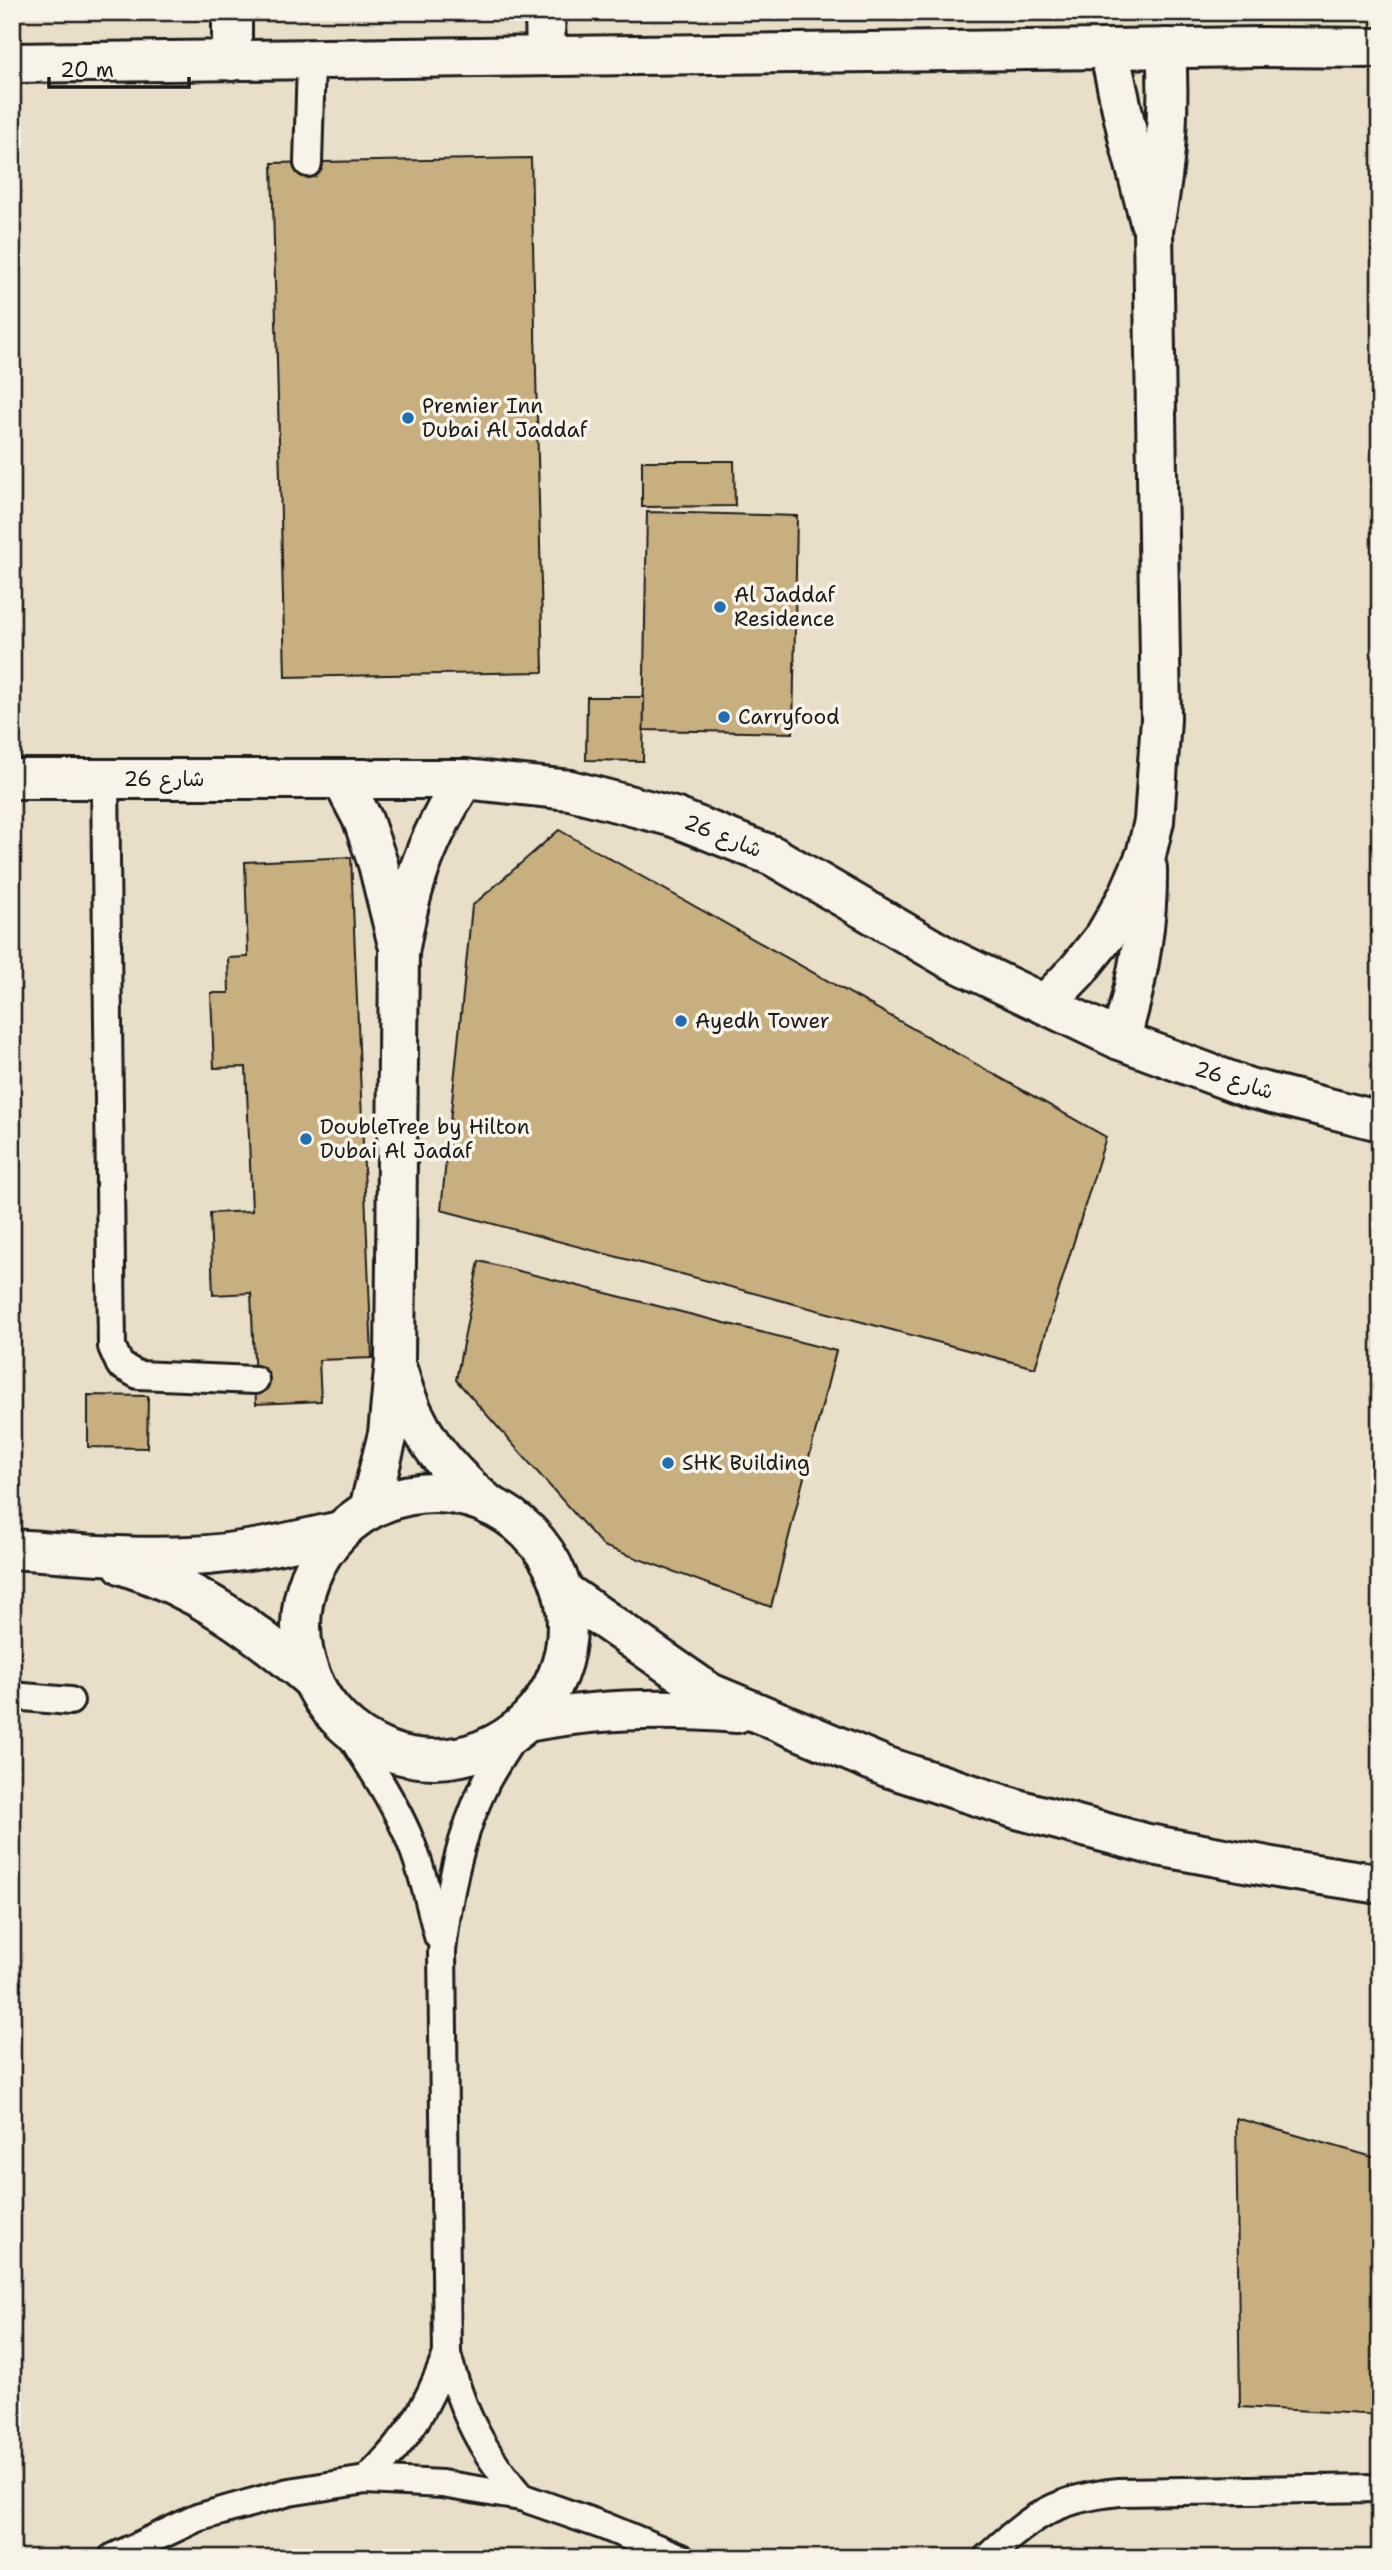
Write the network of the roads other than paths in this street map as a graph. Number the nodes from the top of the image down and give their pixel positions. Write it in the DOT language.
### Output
graph roads {
  1 [pos="232,12"];
  2 [pos="545,12"];
  3 [pos="1166,48"];
  4 [pos="1380,48"];
  5 [pos="1109,50"];
  6 [pos="546,56"];
  7 [pos="232,61"];
  8 [pos="311,61"];
  9 [pos="12,63"];
  10 [pos="308,163"];
  11 [pos="1153,230"];
  12 [pos="12,779"];
  13 [pos="105,779"];
  14 [pos="464,779"];
  15 [pos="342,780"];
  16 [pos="1146,855"];
  17 [pos="400,953"];
  18 [pos="1045,1004"];
  19 [pos="1120,1040"];
  20 [pos="1380,1121"];
  21 [pos="395,1360"];
  22 [pos="255,1380"];
  23 [pos="489,1505"];
  24 [pos="355,1520"];
  25 [pos="12,1549"];
  26 [pos="91,1555"];
  27 [pos="563,1591"];
  28 [pos="312,1680"];
  29 [pos="12,1696"];
  30 [pos="70,1701"];
  31 [pos="760,1715"];
  32 [pos="344,1725"];
  33 [pos="522,1727"];
  34 [pos="1380,1884"];
  35 [pos="442,1951"];
  36 [pos="447,2354"];
  37 [pos="366,2480"];
  38 [pos="1380,2488"];
  39 [pos="521,2497"];
  40 [pos="112,2558"];
  41 [pos="681,2558"];
  42 [pos="987,2558"];
  1 -- 7 [label="street"];
  2 -- 6 [label="street"];
  3 -- 4 [label="street"];
  3 -- 5 [label="street"];
  3 -- 11 [label="street"];
  5 -- 6 [label="street"];
  5 -- 11 [label="street"];
  6 -- 8 [label="street"];
  7 -- 8 [label="street"];
  7 -- 9 [label="street"];
  8 -- 10 [label="lane"];
  11 -- 16 [label="street"];
  12 -- 13 [label="street, شارع 26"];
  13 -- 15 [label="street, شارع 26"];
  13 -- 22 [label="lane"];
  14 -- 15 [label="street, شارع 26"];
  14 -- 17 [label="street"];
  14 -- 18 [label="street, شارع 26"];
  15 -- 17 [label="street"];
  16 -- 18 [label="street"];
  16 -- 19 [label="street"];
  17 -- 21 [label="street"];
  18 -- 19 [label="street, شارع 26"];
  19 -- 20 [label="street, شارع 26"];
  21 -- 23 [label="street"];
  21 -- 24 [label="street"];
  23 -- 24 [label="street"];
  23 -- 27 [label="street"];
  24 -- 26 [label="street"];
  24 -- 28 [label="street"];
  25 -- 26 [label="street"];
  26 -- 28 [label="street"];
  27 -- 31 [label="street"];
  27 -- 33 [label="street"];
  28 -- 32 [label="street"];
  29 -- 30 [label="lane"];
  31 -- 33 [label="street"];
  31 -- 34 [label="street"];
  32 -- 33 [label="street"];
  32 -- 35 [label="lane"];
  33 -- 35 [label="lane"];
  35 -- 36 [label="lane"];
  36 -- 37 [label="lane"];
  36 -- 39 [label="lane"];
  37 -- 39 [label="lane"];
  37 -- 40 [label="lane"];
  38 -- 42 [label="lane"];
  39 -- 41 [label="lane"];
}
